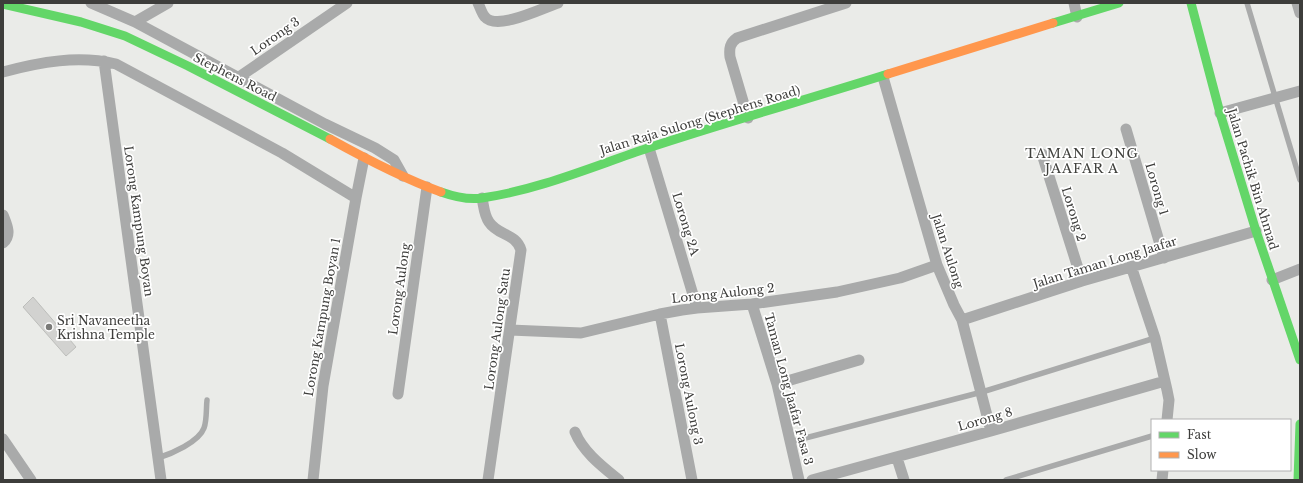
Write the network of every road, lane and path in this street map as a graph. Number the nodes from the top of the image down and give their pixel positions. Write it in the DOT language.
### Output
graph roads {
  1 [pos="91,3"];
  2 [pos="168,3"];
  3 [pos="347,3"];
  4 [pos="478,3"];
  5 [pos="558,3"];
  6 [pos="846,3"];
  7 [pos="1074,3"];
  8 [pos="1119,3"];
  9 [pos="1190,3"];
  10 [pos="1247,3"];
  11 [pos="1297,3"];
  12 [pos="3,4"];
  13 [pos="1300,13"];
  14 [pos="1077,17"];
  15 [pos="136,22"];
  16 [pos="104,61"];
  17 [pos="3,72"];
  18 [pos="239,77"];
  19 [pos="882,77"];
  20 [pos="1300,91"];
  21 [pos="1276,98"];
  22 [pos="1220,113"];
  23 [pos="748,118"];
  24 [pos="296,121"];
  25 [pos="1126,129"];
  26 [pos="649,148"];
  27 [pos="1042,154"];
  28 [pos="364,158"];
  29 [pos="403,176"];
  30 [pos="1300,180"];
  31 [pos="427,187"];
  32 [pos="356,198"];
  33 [pos="482,198"];
  34 [pos="3,215"];
  35 [pos="1256,231"];
  36 [pos="3,243"];
  37 [pos="1164,258"];
  38 [pos="937,265"];
  39 [pos="1131,266"];
  40 [pos="1300,269"];
  41 [pos="1272,280"];
  42 [pos="1082,281"];
  43 [pos="752,304"];
  44 [pos="697,308"];
  45 [pos="660,314"];
  46 [pos="962,320"];
  47 [pos="510,330"];
  48 [pos="1154,338"];
  49 [pos="1298,344"];
  50 [pos="859,360"];
  51 [pos="1300,360"];
  52 [pos="1165,381"];
  53 [pos="777,384"];
  54 [pos="982,392"];
  55 [pos="398,394"];
  56 [pos="207,400"];
  57 [pos="1167,419"];
  58 [pos="1300,424"];
  59 [pos="1300,427"];
  60 [pos="991,431"];
  61 [pos="576,432"];
  62 [pos="1151,436"];
  63 [pos="3,439"];
  64 [pos="790,442"];
  65 [pos="158,458"];
  66 [pos="897,458"];
  67 [pos="31,480"];
  68 [pos="161,480"];
  69 [pos="313,480"];
  70 [pos="488,480"];
  71 [pos="619,480"];
  72 [pos="692,480"];
  73 [pos="799,480"];
  74 [pos="812,480"];
  75 [pos="904,480"];
  76 [pos="1006,480"];
  77 [pos="1298,480"];
  1 -- 15 [label="street"];
  2 -- 15 [label="street"];
  3 -- 18 [label="street, Lorong 3"];
  4 -- 5 [label="street"];
  6 -- 23 [label="street"];
  7 -- 14 [label="street"];
  8 -- 14 [label="street, Jalan Raja Sulong (Stephens Road)"];
  9 -- 22 [label="street, Jalan Pachik Bin Ahmad"];
  10 -- 21 [label="lane"];
  11 -- 13 [label="street"];
  12 -- 24 [label="street, Stephens Road"];
  14 -- 19 [label="street, Jalan Raja Sulong (Stephens Road)"];
  15 -- 18 [label="street"];
  16 -- 17 [label="street"];
  16 -- 32 [label="street"];
  16 -- 65 [label="street, Lorong Kampung Boyan"];
  18 -- 29 [label="street"];
  19 -- 23 [label="street, Jalan Raja Sulong (Stephens Road)"];
  19 -- 38 [label="street, Jalan Aulong"];
  20 -- 21 [label="street"];
  21 -- 22 [label="street"];
  21 -- 30 [label="lane"];
  22 -- 35 [label="street, Jalan Pachik Bin Ahmad"];
  23 -- 26 [label="street, Jalan Raja Sulong (Stephens Road)"];
  24 -- 28 [label="street, Jalan Raja Sulong (Stephens Road)"];
  25 -- 37 [label="street, Lorong 1"];
  26 -- 33 [label="street, Jalan Raja Sulong (Stephens Road)"];
  26 -- 44 [label="street, Lorong 2A"];
  27 -- 42 [label="street, Lorong 2"];
  28 -- 29 [label="street, Jalan Raja Sulong (Stephens Road)"];
  28 -- 32 [label="street, Lorong Kampung Boyan 1"];
  29 -- 31 [label="street, Jalan Raja Sulong (Stephens Road)"];
  31 -- 33 [label="street, Jalan Raja Sulong (Stephens Road)"];
  31 -- 55 [label="street, Lorong Aulong"];
  32 -- 69 [label="street, Lorong Kampung Boyan 1"];
  33 -- 47 [label="street, Lorong Aulong Satu"];
  34 -- 36 [label="street"];
  35 -- 37 [label="street, Jalan Taman Long Jaafar"];
  35 -- 41 [label="street, Jalan Pachik Bin Ahmad"];
  37 -- 39 [label="street, Jalan Taman Long Jaafar"];
  38 -- 43 [label="street, Lorong Aulong 2"];
  38 -- 46 [label="street, Jalan Aulong"];
  39 -- 42 [label="street, Jalan Taman Long Jaafar"];
  39 -- 48 [label="street"];
  40 -- 41 [label="street"];
  41 -- 49 [label="street, Jalan Pachik Bin Ahmad"];
  42 -- 46 [label="street, Jalan Taman Long Jaafar"];
  43 -- 44 [label="street, Lorong Aulong 2"];
  43 -- 53 [label="street, Taman Long Jaafar Fasa 3"];
  44 -- 45 [label="street, Lorong Aulong 2"];
  45 -- 47 [label="street, Lorong Aulong 2"];
  45 -- 72 [label="street, Lorong Aulong 3"];
  46 -- 54 [label="street, Jalan Aulong"];
  47 -- 70 [label="street, Lorong Aulong Satu"];
  48 -- 52 [label="street"];
  48 -- 54 [label="lane"];
  49 -- 51 [label="street, Jalan Pachik Bin Ahmad"];
  50 -- 53 [label="street"];
  52 -- 57 [label="street"];
  52 -- 60 [label="street, Lorong 8"];
  53 -- 64 [label="street, Taman Long Jaafar Fasa 3"];
  54 -- 60 [label="street, Jalan Aulong"];
  54 -- 64 [label="lane"];
  56 -- 65 [label="lane"];
  58 -- 59 [label="street"];
  59 -- 77 [label="street"];
  60 -- 66 [label="street, Lorong 8"];
  61 -- 71 [label="street"];
  62 -- 76 [label="lane"];
  63 -- 67 [label="street"];
  64 -- 73 [label="street, Taman Long Jaafar Fasa 3"];
  65 -- 68 [label="street, Lorong Kampung Boyan"];
  66 -- 74 [label="street, Lorong 8"];
  66 -- 75 [label="street"];
}
